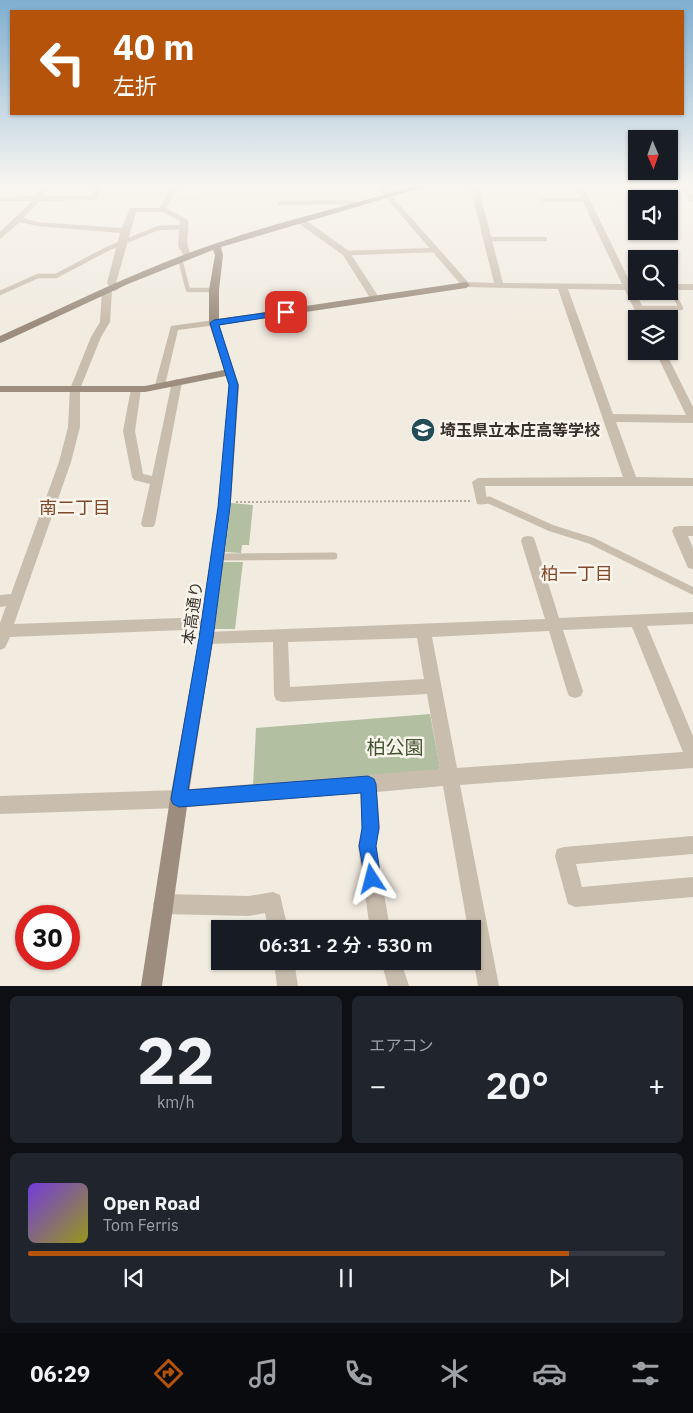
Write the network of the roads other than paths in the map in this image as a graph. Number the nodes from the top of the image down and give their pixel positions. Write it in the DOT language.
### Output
graph roads {
  1 [pos="125,232"];
  2 [pos="148,232"];
  3 [pos="184,232"];
  4 [pos="264,232"];
  5 [pos="316,232"];
  6 [pos="420,232"];
  7 [pos="485,232"];
  8 [pos="603,232"];
  9 [pos="487,239"];
  10 [pos="545,240"];
  11 [pos="122,242"];
  12 [pos="216,246"];
  13 [pos="435,250"];
  14 [pos="346,253"];
  15 [pos="184,258"];
  16 [pos="628,279"];
  17 [pos="466,285"];
  18 [pos="499,285"];
  19 [pos="562,286"];
  20 [pos="628,287"];
  21 [pos="678,287"];
  22 [pos="693,287"];
  23 [pos="111,290"];
  24 [pos="214,290"];
  25 [pos="0,293"];
  26 [pos="375,299"];
  27 [pos="636,300"];
  28 [pos="677,300"];
  29 [pos="638,308"];
  30 [pos="214,323"];
  31 [pos="0,340"];
  32 [pos="664,360"];
  33 [pos="229,372"];
  34 [pos="177,382"];
  35 [pos="160,385"];
  36 [pos="0,389"];
  37 [pos="74,389"];
  38 [pos="136,389"];
  39 [pos="610,418"];
  40 [pos="693,418"];
  41 [pos="157,481"];
  42 [pos="631,481"];
  43 [pos="693,482"];
  44 [pos="481,501"];
  45 [pos="148,524"];
  46 [pos="693,531"];
  47 [pos="528,540"];
  48 [pos="334,556"];
  49 [pos="217,558"];
  50 [pos="693,564"];
  51 [pos="693,591"];
  52 [pos="16,599"];
  53 [pos="0,601"];
  54 [pos="693,618"];
  55 [pos="637,620"];
  56 [pos="556,625"];
  57 [pos="207,631"];
  58 [pos="423,631"];
  59 [pos="280,636"];
  60 [pos="2,637"];
  61 [pos="433,686"];
  62 [pos="575,691"];
  63 [pos="693,756"];
  64 [pos="693,760"];
  65 [pos="450,777"];
  66 [pos="368,784"];
  67 [pos="179,799"];
  68 [pos="0,804"];
  69 [pos="693,845"];
  70 [pos="693,888"];
  71 [pos="163,904"];
  72 [pos="276,920"];
  73 [pos="379,920"];
  74 [pos="285,970"];
  75 [pos="394,970"];
  76 [pos="151,986"];
  77 [pos="288,986"];
  78 [pos="399,986"];
  79 [pos="489,986"];
  1 -- 11 [label="street"];
  2 -- 11 [label="lane"];
  3 -- 15 [label="street"];
  4 -- 12 [label="street"];
  5 -- 14 [label="street"];
  6 -- 13 [label="street"];
  7 -- 9 [label="street"];
  8 -- 16 [label="street"];
  9 -- 10 [label="lane"];
  9 -- 18 [label="street"];
  11 -- 23 [label="street"];
  11 -- 25 [label="lane"];
  12 -- 15 [label="street"];
  12 -- 24 [label="street, 本高通り"];
  13 -- 14 [label="lane"];
  13 -- 17 [label="street"];
  14 -- 26 [label="street"];
  15 -- 23 [label="street"];
  15 -- 24 [label="lane"];
  17 -- 18 [label="street"];
  17 -- 26 [label="street"];
  18 -- 19 [label="street"];
  19 -- 20 [label="street"];
  19 -- 39 [label="street"];
  21 -- 22 [label="street"];
  23 -- 31 [label="street"];
  23 -- 37 [label="street"];
  24 -- 30 [label="street, 本高通り"];
  26 -- 30 [label="street"];
  27 -- 29 [label="street"];
  28 -- 29 [label="lane"];
  30 -- 33 [label="street, 本高通り"];
  30 -- 35 [label="street"];
  32 -- 40 [label="street"];
  33 -- 34 [label="street"];
  33 -- 49 [label="street, 本高通り"];
  34 -- 35 [label="street"];
  34 -- 41 [label="street"];
  35 -- 38 [label="street"];
  36 -- 37 [label="street"];
  37 -- 38 [label="street"];
  37 -- 52 [label="street"];
  38 -- 41 [label="street"];
  39 -- 40 [label="street"];
  39 -- 42 [label="street"];
  41 -- 45 [label="street"];
  42 -- 43 [label="street"];
  42 -- 44 [label="street"];
  44 -- 51 [label="lane"];
  46 -- 50 [label="street"];
  47 -- 56 [label="street"];
  48 -- 49 [label="lane"];
  49 -- 57 [label="street, 本高通り"];
  52 -- 53 [label="street"];
  52 -- 60 [label="street"];
  54 -- 55 [label="street"];
  55 -- 56 [label="street"];
  55 -- 63 [label="street"];
  56 -- 58 [label="street"];
  56 -- 62 [label="street"];
  57 -- 59 [label="street"];
  57 -- 60 [label="street"];
  57 -- 67 [label="street, 本高通り"];
  58 -- 59 [label="street"];
  58 -- 61 [label="street"];
  59 -- 61 [label="street"];
  61 -- 65 [label="street"];
  64 -- 65 [label="street"];
  65 -- 66 [label="street"];
  65 -- 79 [label="street"];
  66 -- 67 [label="street"];
  66 -- 73 [label="street"];
  67 -- 68 [label="street"];
  67 -- 71 [label="street, 本高通り"];
  69 -- 70 [label="street"];
  71 -- 72 [label="street"];
  71 -- 76 [label="street, 本高通り"];
  74 -- 77 [label="street"];
  75 -- 78 [label="street"];
}
